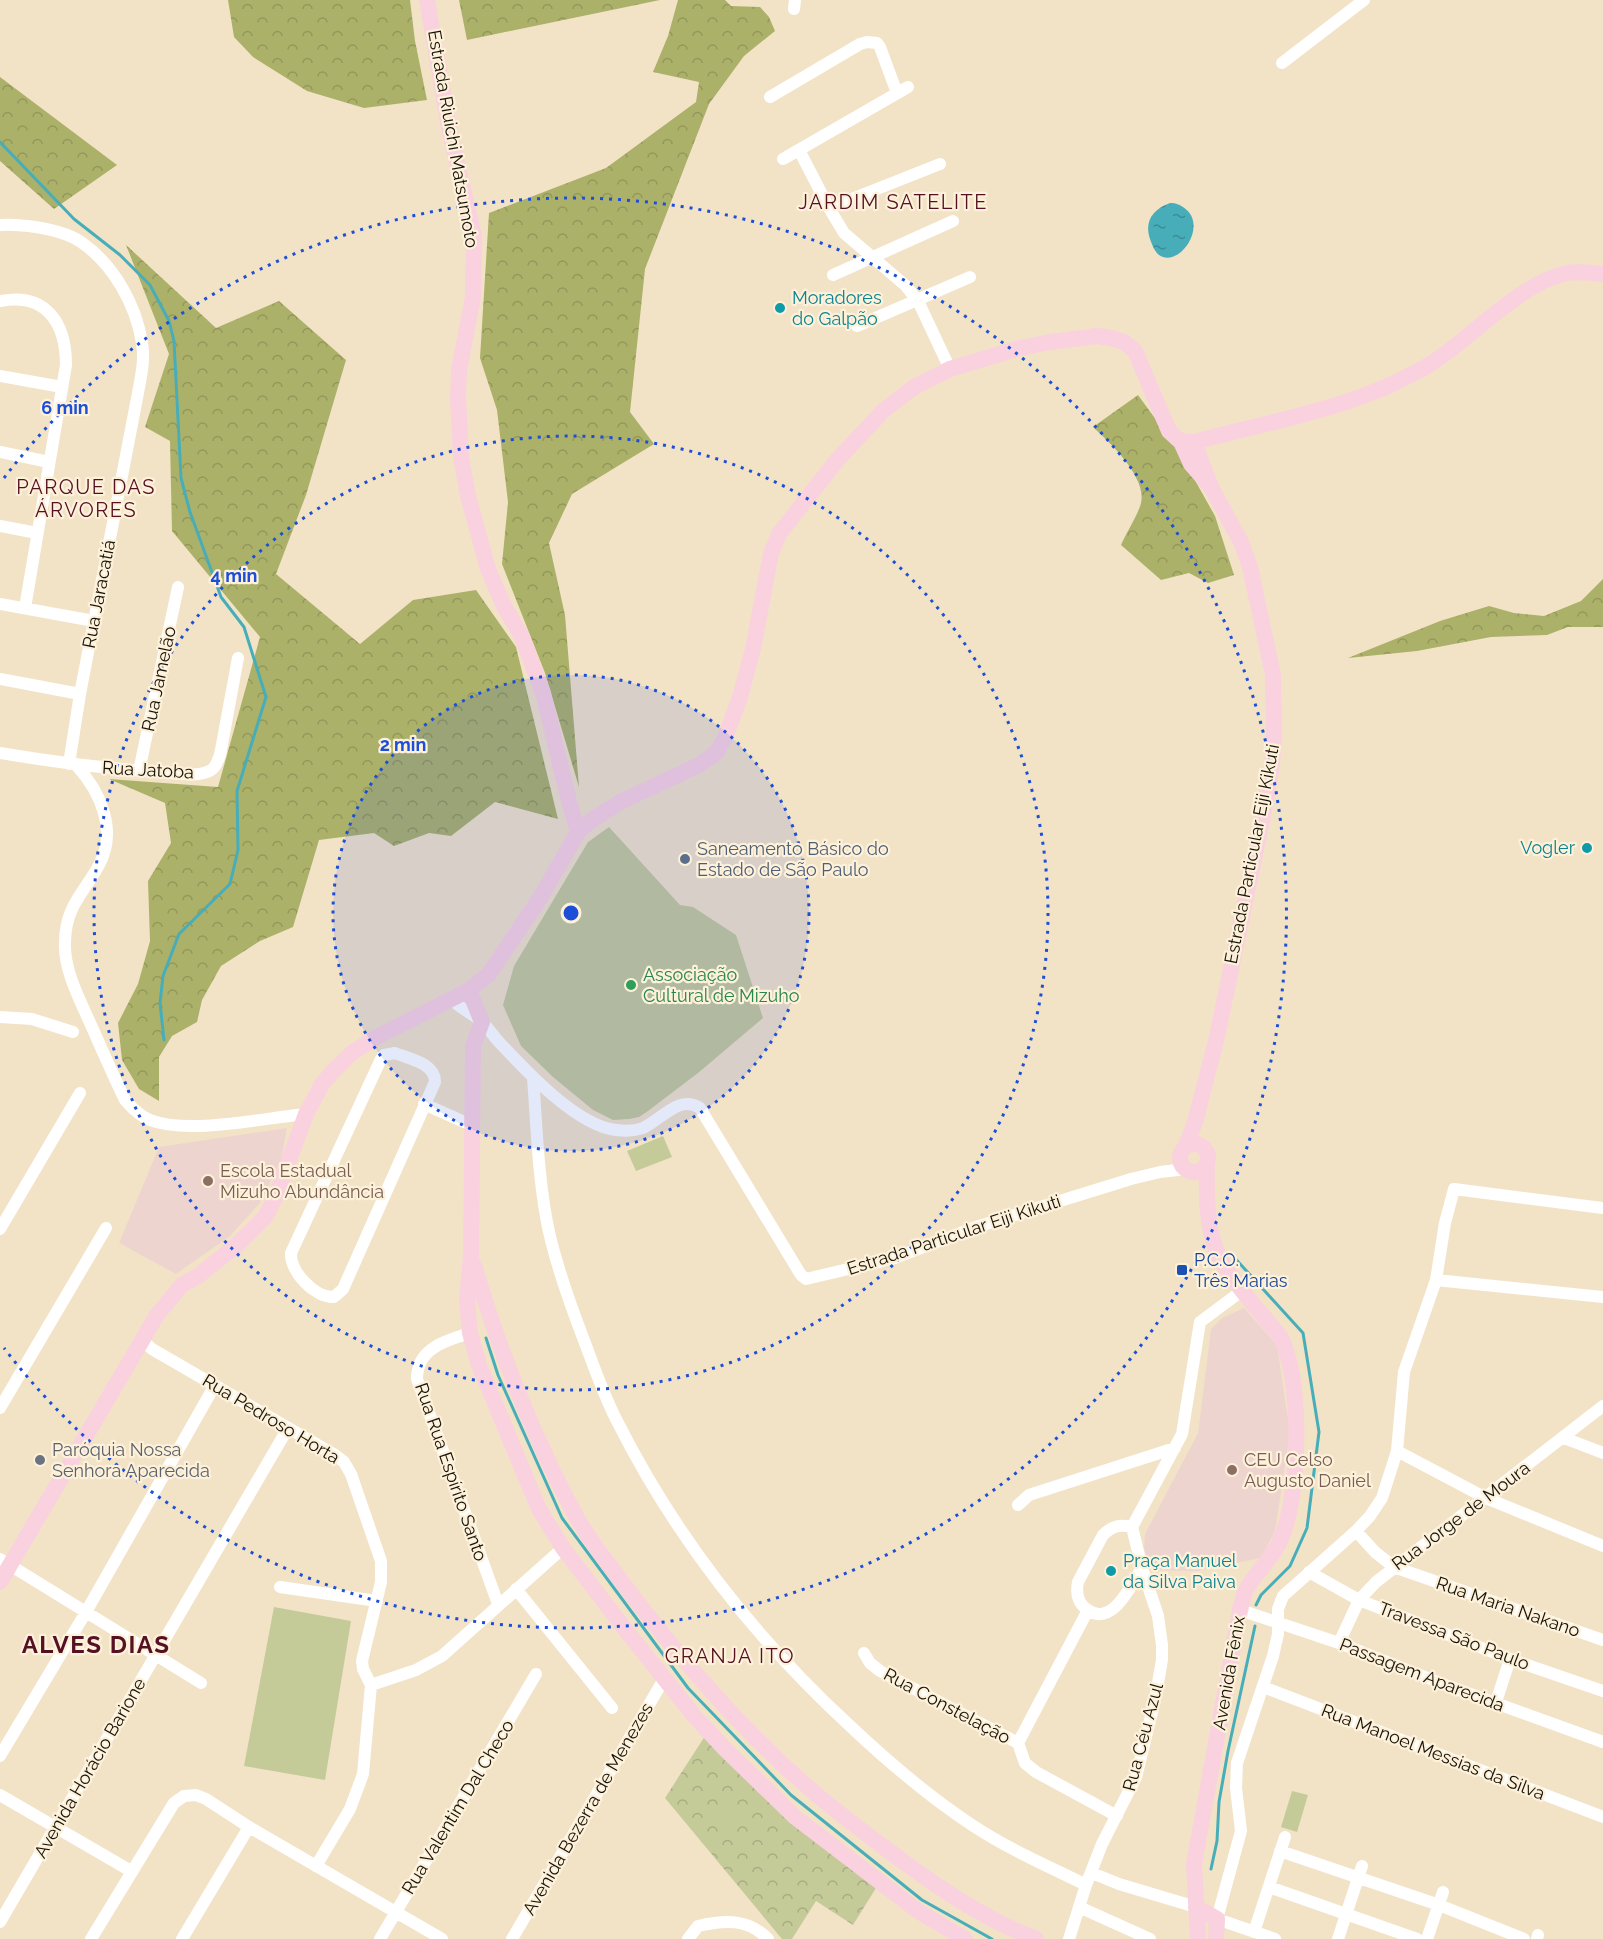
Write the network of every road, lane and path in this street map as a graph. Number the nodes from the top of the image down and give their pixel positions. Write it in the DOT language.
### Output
graph roads {
  1 [pos="427,0"];
  2 [pos="1364,0"];
  3 [pos="1282,63"];
  4 [pos="770,97"];
  5 [pos="799,150"];
  6 [pos="783,159"];
  7 [pos="940,164"];
  8 [pos="828,208"];
  9 [pos="953,221"];
  10 [pos="0,225"];
  11 [pos="873,257"];
  12 [pos="833,274"];
  13 [pos="1603,274"];
  14 [pos="970,277"];
  15 [pos="0,301"];
  16 [pos="918,301"];
  17 [pos="857,326"];
  18 [pos="950,369"];
  19 [pos="0,376"];
  20 [pos="62,387"];
  21 [pos="1187,442"];
  22 [pos="0,452"];
  23 [pos="49,462"];
  24 [pos="0,526"];
  25 [pos="37,533"];
  26 [pos="178,587"];
  27 [pos="0,604"];
  28 [pos="25,608"];
  29 [pos="94,621"];
  30 [pos="238,658"];
  31 [pos="0,679"];
  32 [pos="80,694"];
  33 [pos="0,753"];
  34 [pos="72,765"];
  35 [pos="139,771"];
  36 [pos="578,832"];
  37 [pos="470,990"];
  38 [pos="451,999"];
  39 [pos="0,1017"];
  40 [pos="482,1022"];
  41 [pos="73,1032"];
  42 [pos="533,1078"];
  43 [pos="1205,1087"];
  44 [pos="80,1093"];
  45 [pos="424,1104"];
  46 [pos="306,1114"];
  47 [pos="471,1125"];
  48 [pos="1198,1164"];
  49 [pos="1603,1208"];
  50 [pos="106,1228"];
  51 [pos="0,1229"];
  52 [pos="471,1255"];
  53 [pos="1436,1280"];
  54 [pos="1243,1290"];
  55 [pos="1603,1297"];
  56 [pos="495,1332"];
  57 [pos="470,1333"];
  58 [pos="142,1340"];
  59 [pos="216,1385"];
  60 [pos="1603,1406"];
  61 [pos="0,1408"];
  62 [pos="288,1428"];
  63 [pos="1564,1438"];
  64 [pos="1175,1448"];
  65 [pos="1397,1451"];
  66 [pos="1603,1453"];
  67 [pos="1145,1459"];
  68 [pos="1166,1464"];
  69 [pos="1485,1498"];
  70 [pos="1018,1505"];
  71 [pos="1132,1527"];
  72 [pos="1356,1531"];
  73 [pos="1603,1546"];
  74 [pos="563,1548"];
  75 [pos="5,1562"];
  76 [pos="1394,1567"];
  77 [pos="1142,1568"];
  78 [pos="1310,1572"];
  79 [pos="0,1581"];
  80 [pos="280,1587"];
  81 [pos="516,1589"];
  82 [pos="1359,1600"];
  83 [pos="377,1601"];
  84 [pos="498,1604"];
  85 [pos="1088,1610"];
  86 [pos="1240,1610"];
  87 [pos="86,1612"];
  88 [pos="1277,1623"];
  89 [pos="1603,1640"];
  90 [pos="1339,1643"];
  91 [pos="864,1653"];
  92 [pos="156,1655"];
  93 [pos="1510,1659"];
  94 [pos="536,1674"];
  95 [pos="664,1679"];
  96 [pos="201,1683"];
  97 [pos="371,1685"];
  98 [pos="1263,1687"];
  99 [pos="1603,1691"];
  100 [pos="1496,1702"];
  101 [pos="612,1708"];
  102 [pos="1603,1742"];
  103 [pos="1018,1743"];
  104 [pos="0,1756"];
  105 [pos="0,1795"];
  106 [pos="1117,1816"];
  107 [pos="1603,1817"];
  108 [pos="56,1827"];
  109 [pos="249,1827"];
  110 [pos="1285,1837"];
  111 [pos="1280,1851"];
  112 [pos="316,1866"];
  113 [pos="131,1871"];
  114 [pos="1360,1872"];
  115 [pos="1092,1873"];
  116 [pos="1086,1885"];
  117 [pos="1269,1887"];
  118 [pos="1443,1892"];
  119 [pos="1439,1905"];
  120 [pos="1079,1907"];
  121 [pos="1196,1907"];
  122 [pos="396,1912"];
  123 [pos="1346,1915"];
  124 [pos="1217,1919"];
  125 [pos="0,1922"];
  126 [pos="1254,1932"];
  127 [pos="91,1939"];
  128 [pos="182,1939"];
  129 [pos="380,1939"];
  130 [pos="441,1939"];
  131 [pos="513,1939"];
  132 [pos="688,1939"];
  133 [pos="768,1939"];
  134 [pos="965,1939"];
  135 [pos="1036,1939"];
  136 [pos="1069,1939"];
  137 [pos="1150,1939"];
  138 [pos="1198,1939"];
  139 [pos="1216,1939"];
  140 [pos="1275,1939"];
  141 [pos="1338,1939"];
  142 [pos="1417,1939"];
  143 [pos="1426,1939"];
  144 [pos="1524,1939"];
  1 -- 36 [label="street, Estrada Riuichi Matsumoto"];
  2 -- 3 [label="street"];
  4 -- 5 [label="street"];
  5 -- 6 [label="street"];
  5 -- 8 [label="street"];
  7 -- 8 [label="street"];
  8 -- 11 [label="street"];
  9 -- 11 [label="street"];
  10 -- 29 [label="street, Rua Jaracatiá"];
  11 -- 12 [label="street"];
  11 -- 16 [label="street"];
  13 -- 21 [label="street"];
  14 -- 16 [label="street"];
  15 -- 20 [label="street"];
  16 -- 17 [label="street"];
  16 -- 18 [label="street"];
  18 -- 21 [label="street, Estrada Particular Eiji Kikuti"];
  18 -- 36 [label="street, Estrada Particular Eiji Kikuti"];
  19 -- 20 [label="street"];
  20 -- 23 [label="street"];
  21 -- 43 [label="street, Estrada Particular Eiji Kikuti"];
  22 -- 23 [label="street"];
  23 -- 25 [label="street"];
  24 -- 25 [label="street"];
  25 -- 28 [label="street"];
  26 -- 35 [label="street, Rua Jamelão"];
  27 -- 28 [label="street"];
  28 -- 29 [label="street"];
  29 -- 32 [label="street, Rua Jaracatiá"];
  30 -- 35 [label="street, Rua Jatoba"];
  31 -- 32 [label="street"];
  32 -- 34 [label="street, Rua Jaracatiá"];
  33 -- 34 [label="street, Rua Jatoba"];
  34 -- 35 [label="street, Rua Jatoba"];
  34 -- 46 [label="street"];
  36 -- 37 [label="street, Estrada Particular Eiji Kikuti"];
  37 -- 38 [label="street, Estrada Particular Eiji Kikuti"];
  37 -- 40 [label="street"];
  38 -- 40 [label="street"];
  38 -- 46 [label="street, Estrada Particular Eiji Kikuti"];
  39 -- 41 [label="street"];
  40 -- 42 [label="street"];
  40 -- 47 [label="street"];
  42 -- 48 [label="street, Estrada Particular Eiji Kikuti"];
  42 -- 116 [label="street"];
  43 -- 48 [label="street, Estrada Particular Eiji Kikuti"];
  43 -- 48 [label="street, Estrada Particular Eiji Kikuti"];
  44 -- 51 [label="street"];
  45 -- 45 [label="street"];
  45 -- 47 [label="street"];
  46 -- 58 [label="street, Estrada Particular Eiji Kikuti"];
  47 -- 52 [label="street"];
  48 -- 54 [label="street, Avenida Fênix"];
  49 -- 53 [label="street"];
  50 -- 61 [label="street"];
  52 -- 56 [label="street"];
  52 -- 57 [label="street"];
  53 -- 55 [label="street"];
  53 -- 65 [label="street"];
  54 -- 64 [label="street"];
  54 -- 86 [label="street, Avenida Fênix"];
  56 -- 57 [label="street"];
  56 -- 135 [label="street"];
  57 -- 74 [label="street"];
  57 -- 84 [label="street, Rua Rua Espírito Santo"];
  58 -- 59 [label="street, Rua Pedroso Horta"];
  58 -- 75 [label="street, Estrada Particular Eiji Kikuti"];
  59 -- 62 [label="street, Rua Pedroso Horta"];
  59 -- 87 [label="street"];
  60 -- 63 [label="street, Rua Jorge de Moura"];
  62 -- 83 [label="street, Rua Pedroso Horta"];
  62 -- 92 [label="street, Avenida Horácio Barione"];
  63 -- 66 [label="street"];
  63 -- 69 [label="street, Rua Jorge de Moura"];
  64 -- 67 [label="street"];
  64 -- 68 [label="street"];
  65 -- 69 [label="street"];
  65 -- 72 [label="street"];
  67 -- 68 [label="street"];
  67 -- 70 [label="street"];
  68 -- 71 [label="street"];
  69 -- 73 [label="street"];
  69 -- 76 [label="street, Rua Jorge de Moura"];
  71 -- 77 [label="street, Rua Céu Azul"];
  71 -- 85 [label="street"];
  72 -- 76 [label="street, Rua Maria Nakano"];
  72 -- 78 [label="street"];
  74 -- 81 [label="street"];
  74 -- 95 [label="street"];
  75 -- 79 [label="street, Estrada Particular Eiji Kikuti"];
  75 -- 87 [label="street"];
  76 -- 82 [label="street, Rua Jorge de Moura"];
  76 -- 89 [label="street, Rua Maria Nakano"];
  77 -- 85 [label="street"];
  77 -- 106 [label="street, Rua Céu Azul"];
  78 -- 82 [label="street, Travessa São Paulo"];
  78 -- 88 [label="street"];
  80 -- 83 [label="street"];
  81 -- 84 [label="street"];
  81 -- 101 [label="street"];
  82 -- 90 [label="street, Rua Jorge de Moura"];
  82 -- 93 [label="street, Travessa São Paulo"];
  83 -- 97 [label="street, Rua Pedroso Horta"];
  84 -- 97 [label="street"];
  85 -- 103 [label="street"];
  86 -- 88 [label="street, Passagem Aparecida"];
  86 -- 121 [label="street, Avenida Fênix"];
  87 -- 92 [label="street"];
  87 -- 104 [label="street"];
  88 -- 90 [label="street, Passagem Aparecida"];
  88 -- 98 [label="street"];
  90 -- 100 [label="street, Passagem Aparecida"];
  91 -- 103 [label="street, Rua Constelação"];
  92 -- 96 [label="street"];
  92 -- 108 [label="street, Avenida Horácio Barione"];
  93 -- 99 [label="street, Travessa São Paulo"];
  93 -- 100 [label="street"];
  94 -- 122 [label="street, Rua Valentim Dal Checo"];
  95 -- 131 [label="street, Avenida Bezerra de Menezes"];
  95 -- 134 [label="street"];
  97 -- 112 [label="street, Rua Pedroso Horta"];
  98 -- 107 [label="street, Rua Manoel Messias da Silva"];
  98 -- 124 [label="street"];
  100 -- 102 [label="street, Passagem Aparecida"];
  103 -- 106 [label="street, Rua Constelação"];
  105 -- 108 [label="street"];
  106 -- 115 [label="street, Rua Céu Azul"];
  108 -- 113 [label="street"];
  108 -- 125 [label="street, Avenida Horácio Barione"];
  109 -- 112 [label="street"];
  109 -- 113 [label="street"];
  109 -- 128 [label="street"];
  110 -- 111 [label="street"];
  111 -- 114 [label="street"];
  111 -- 117 [label="street"];
  112 -- 122 [label="street"];
  113 -- 127 [label="street"];
  114 -- 119 [label="street"];
  114 -- 123 [label="street"];
  115 -- 116 [label="street, Rua Céu Azul"];
  115 -- 121 [label="street"];
  116 -- 120 [label="street, Rua Céu Azul"];
  117 -- 123 [label="street"];
  117 -- 126 [label="street"];
  118 -- 119 [label="street"];
  119 -- 143 [label="street"];
  119 -- 144 [label="street"];
  120 -- 136 [label="street, Rua Céu Azul"];
  120 -- 137 [label="street"];
  121 -- 124 [label="street"];
  121 -- 138 [label="street, Avenida Fênix"];
  122 -- 129 [label="street, Rua Valentim Dal Checo"];
  122 -- 130 [label="street"];
  123 -- 141 [label="street"];
  123 -- 142 [label="street"];
  124 -- 126 [label="street"];
  124 -- 139 [label="street"];
  126 -- 140 [label="street"];
  132 -- 133 [label="street"];
}
